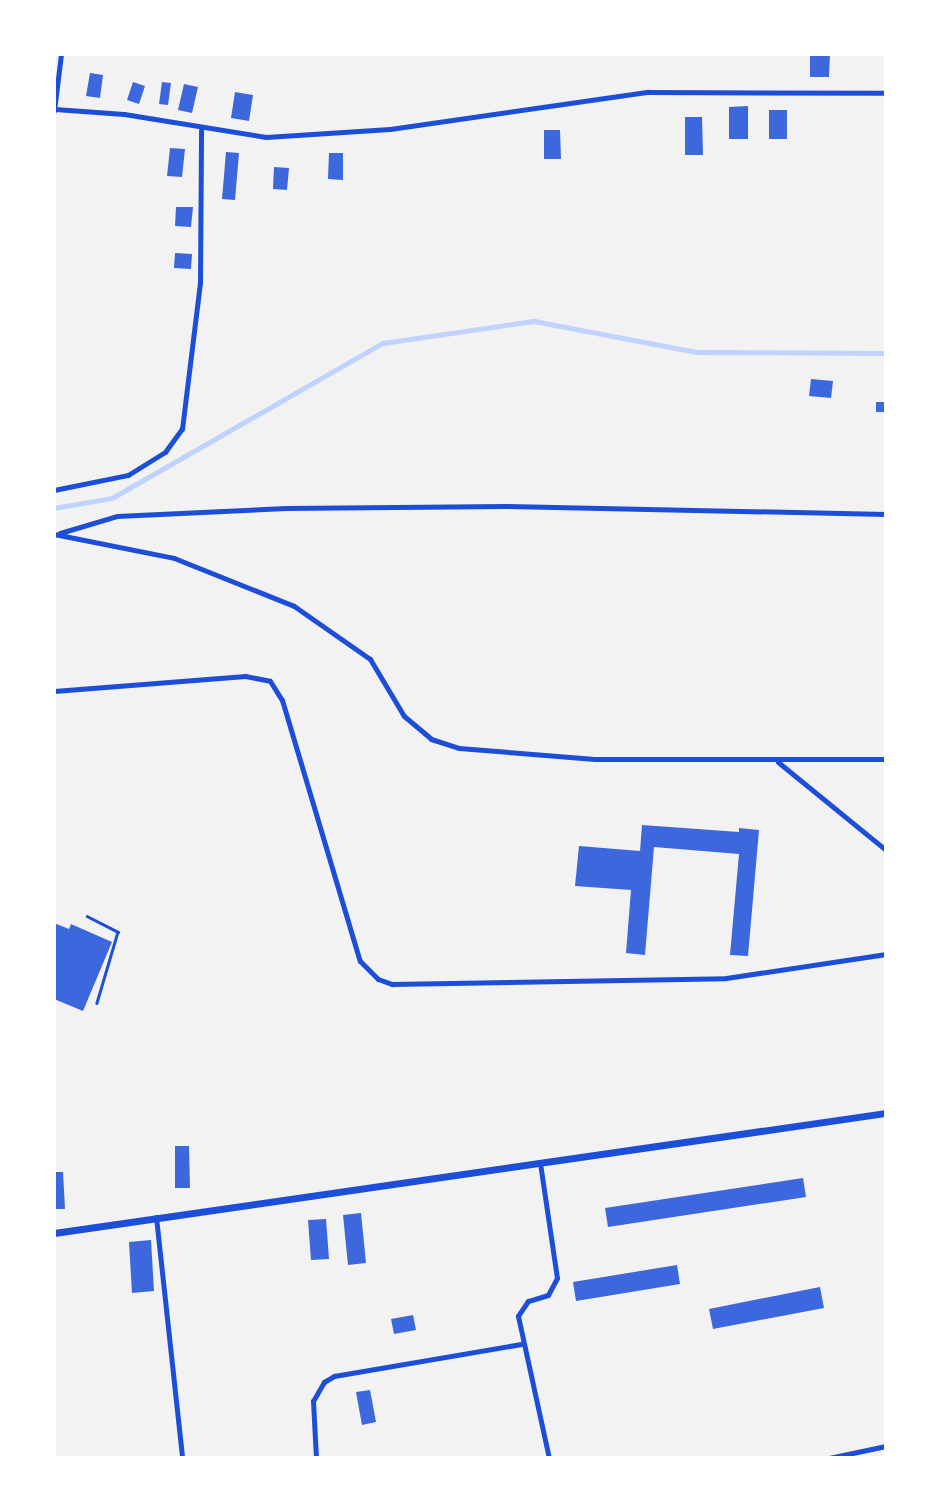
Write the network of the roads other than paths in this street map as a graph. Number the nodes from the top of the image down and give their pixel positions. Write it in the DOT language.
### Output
graph roads {
  1 [pos="61,54"];
  2 [pos="886,93"];
  3 [pos="55,110"];
  4 [pos="201,130"];
  5 [pos="54,490"];
  6 [pos="886,514"];
  7 [pos="55,534"];
  8 [pos="54,691"];
  9 [pos="886,759"];
  10 [pos="778,762"];
  11 [pos="886,850"];
  12 [pos="87,916"];
  13 [pos="886,954"];
  14 [pos="97,1003"];
  15 [pos="886,1113"];
  16 [pos="540,1163"];
  17 [pos="156,1216"];
  18 [pos="54,1233"];
  19 [pos="521,1344"];
  20 [pos="886,1446"];
  21 [pos="182,1458"];
  22 [pos="316,1458"];
  23 [pos="549,1458"];
  24 [pos="829,1458"];
  1 -- 3 [label="street"];
  2 -- 4 [label="street"];
  3 -- 4 [label="street"];
  4 -- 5 [label="street"];
  6 -- 7 [label="street"];
  7 -- 10 [label="street"];
  8 -- 13 [label="street"];
  9 -- 10 [label="street"];
  10 -- 11 [label="street"];
  12 -- 14 [label="lane"];
  15 -- 16 [label="street"];
  16 -- 17 [label="street"];
  16 -- 19 [label="street"];
  17 -- 18 [label="street"];
  17 -- 21 [label="street"];
  19 -- 22 [label="street"];
  19 -- 23 [label="street"];
  20 -- 24 [label="street"];
}
